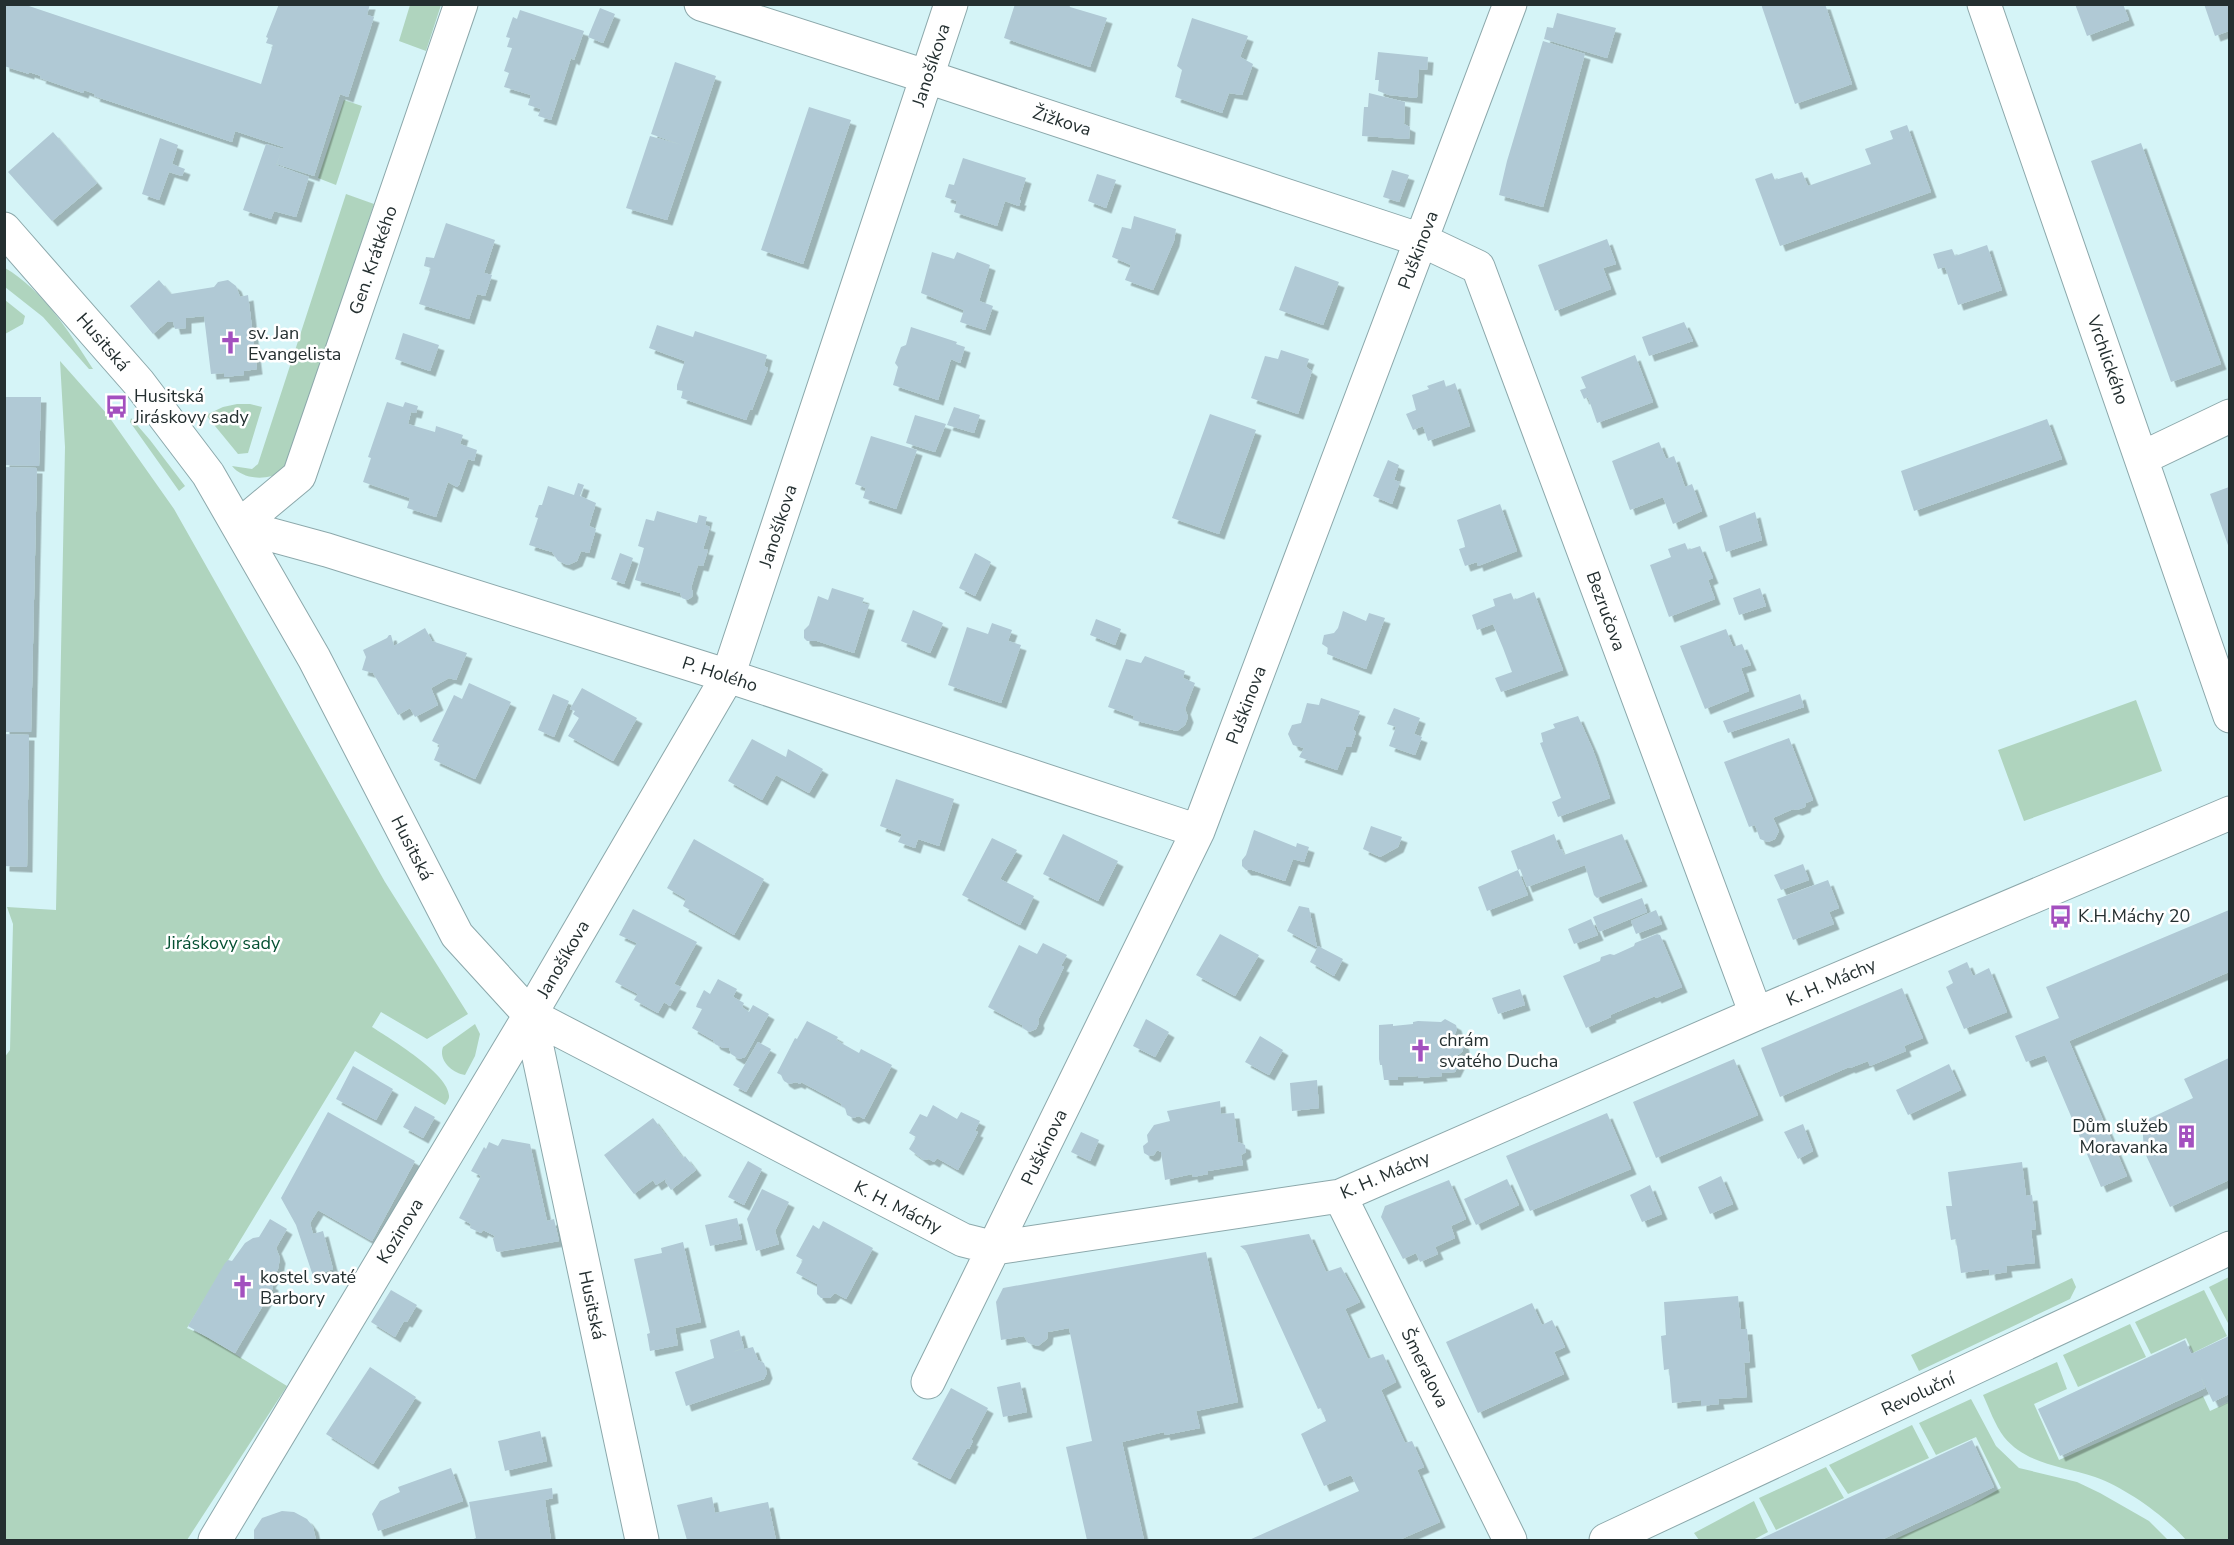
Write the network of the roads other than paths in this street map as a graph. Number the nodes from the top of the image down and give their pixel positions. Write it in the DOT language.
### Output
graph roads {
  1 [pos="461,4"];
  2 [pos="701,4"];
  3 [pos="951,4"];
  4 [pos="1510,4"];
  5 [pos="1984,4"];
  6 [pos="928,77"];
  7 [pos="4,229"];
  8 [pos="1421,240"];
  9 [pos="2229,416"];
  10 [pos="2142,458"];
  11 [pos="239,526"];
  12 [pos="728,676"];
  13 [pos="2229,716"];
  14 [pos="2229,813"];
  15 [pos="1198,831"];
  16 [pos="1756,1014"];
  17 [pos="530,1015"];
  18 [pos="1340,1196"];
  19 [pos="994,1248"];
  20 [pos="2229,1248"];
  21 [pos="928,1382"];
  22 [pos="215,1540"];
  23 [pos="642,1540"];
  24 [pos="1510,1540"];
  25 [pos="1606,1540"];
  1 -- 11 [label="street, Gen. Krátkého"];
  2 -- 6 [label="street, Žižkova"];
  3 -- 6 [label="street, Janošíkova"];
  4 -- 8 [label="street, Puškinova"];
  5 -- 10 [label="street, Vrchlického"];
  6 -- 8 [label="street, Žižkova"];
  6 -- 12 [label="street, Janošíkova"];
  7 -- 11 [label="street, Husitská"];
  8 -- 15 [label="street, Puškinova"];
  8 -- 16 [label="street, Bezručova"];
  9 -- 10 [label="street"];
  10 -- 13 [label="street, Vrchlického"];
  11 -- 12 [label="street, P. Holého"];
  11 -- 17 [label="street, Husitská"];
  12 -- 15 [label="street, P. Holého"];
  12 -- 17 [label="street, Janošíkova"];
  14 -- 16 [label="street, K. H. Máchy"];
  15 -- 19 [label="street, Puškinova"];
  16 -- 18 [label="street, K. H. Máchy"];
  17 -- 19 [label="street, K. H. Máchy"];
  17 -- 22 [label="street, Kozinova"];
  17 -- 23 [label="street, Husitská"];
  18 -- 19 [label="street, K. H. Máchy"];
  18 -- 24 [label="street, Šmeralova"];
  19 -- 21 [label="street, Puškinova"];
  20 -- 25 [label="street, Revoluční"];
}
